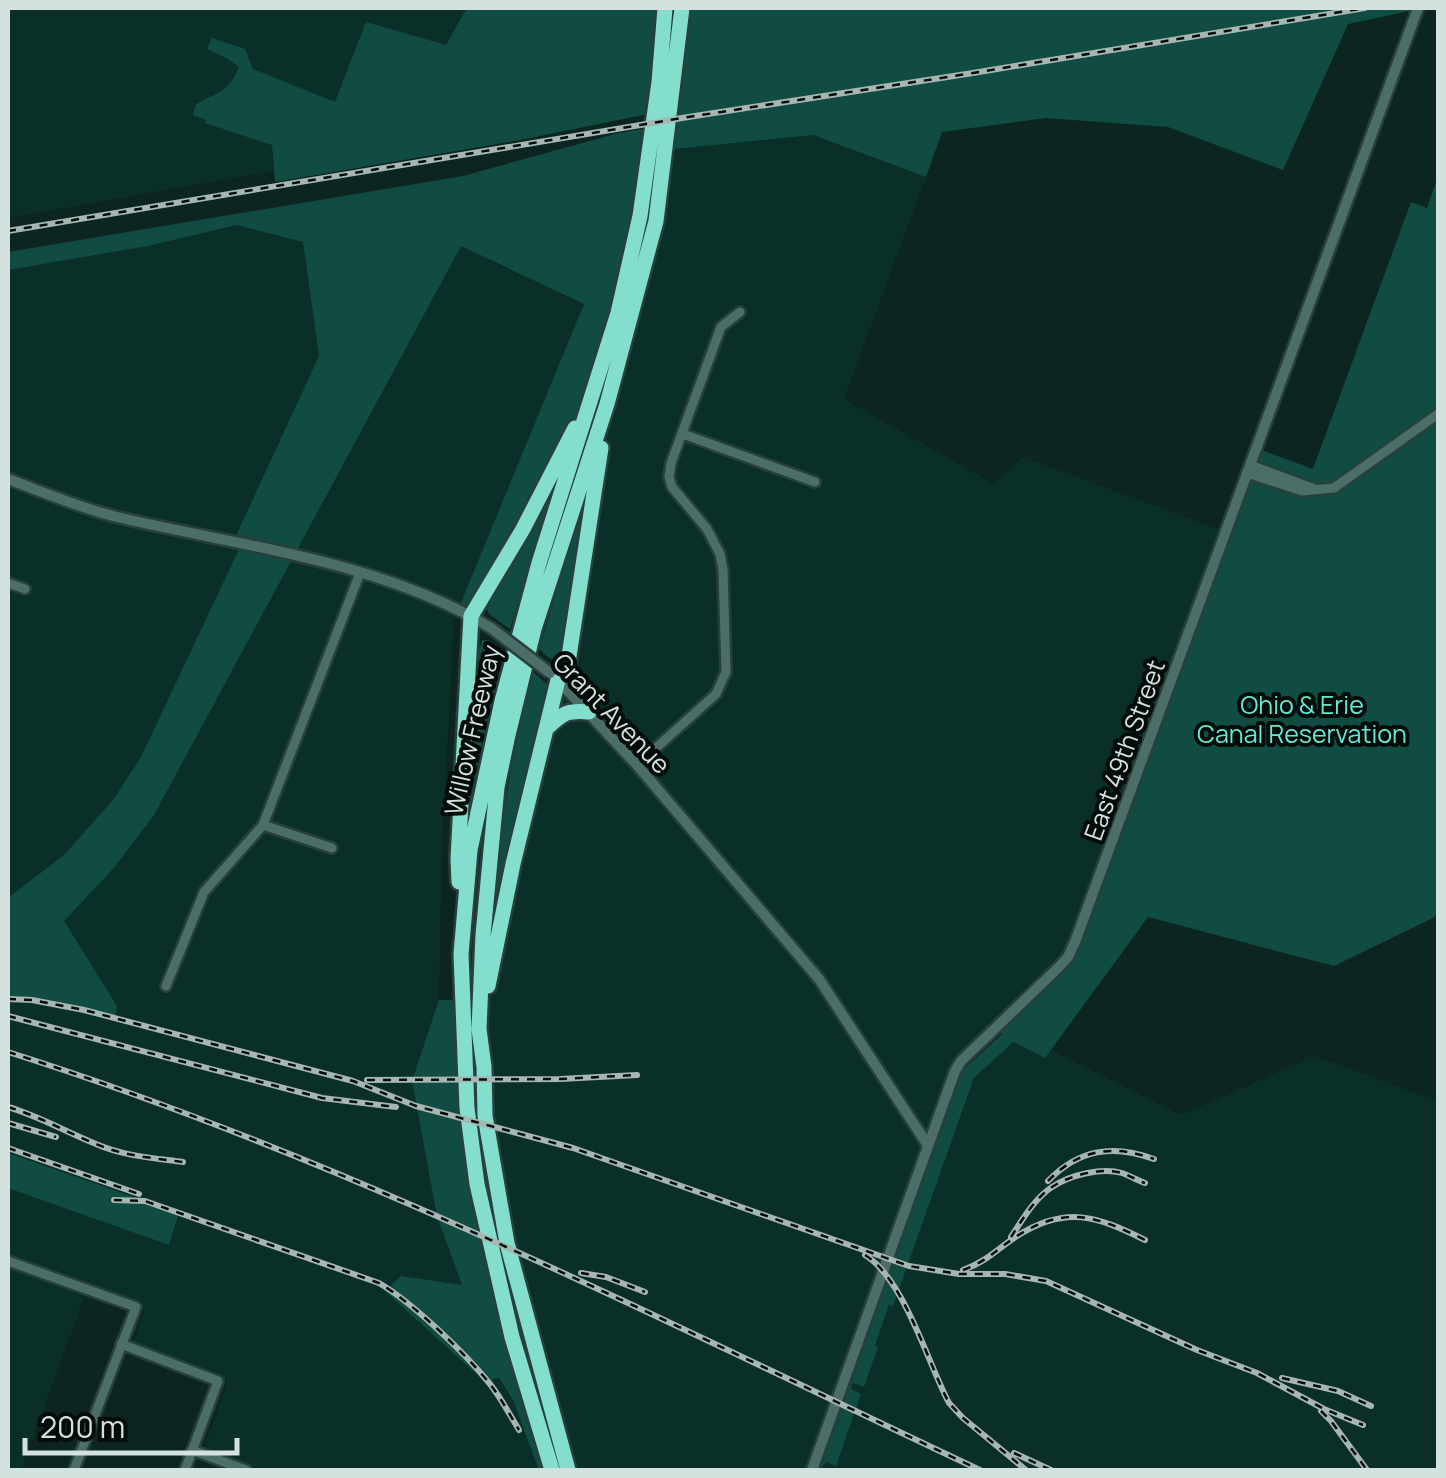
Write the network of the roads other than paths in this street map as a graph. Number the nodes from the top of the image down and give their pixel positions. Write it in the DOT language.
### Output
graph roads {
  1 [pos="665,8"];
  2 [pos="682,8"];
  3 [pos="1418,8"];
  4 [pos="740,312"];
  5 [pos="595,388"];
  6 [pos="608,404"];
  7 [pos="1438,414"];
  8 [pos="682,434"];
  9 [pos="1249,469"];
  10 [pos="8,479"];
  11 [pos="815,482"];
  12 [pos="360,573"];
  13 [pos="8,584"];
  14 [pos="25,589"];
  15 [pos="471,616"];
  16 [pos="554,677"];
  17 [pos="589,712"];
  18 [pos="547,728"];
  19 [pos="637,765"];
  20 [pos="263,824"];
  21 [pos="332,848"];
  22 [pos="461,954"];
  23 [pos="166,986"];
  24 [pos="479,1029"];
  25 [pos="927,1144"];
  26 [pos="8,1261"];
  27 [pos="121,1344"];
  28 [pos="553,1411"];
  29 [pos="192,1450"];
  30 [pos="74,1470"];
  31 [pos="184,1470"];
  32 [pos="246,1470"];
  33 [pos="552,1470"];
  34 [pos="568,1470"];
  35 [pos="576,1470"];
  36 [pos="812,1470"];
  1 -- 5 [label="highway, Willow Freeway"];
  2 -- 6 [label="highway, Willow Freeway"];
  3 -- 9 [label="street, East 49th Street"];
  4 -- 8 [label="street"];
  5 -- 15 [label="highway"];
  5 -- 22 [label="highway, Willow Freeway"];
  6 -- 16 [label="highway"];
  6 -- 24 [label="highway, Willow Freeway"];
  7 -- 9 [label="street"];
  8 -- 11 [label="street"];
  8 -- 19 [label="street"];
  9 -- 25 [label="street, East 49th Street"];
  10 -- 12 [label="street, Grant Avenue"];
  12 -- 15 [label="street, Grant Avenue"];
  12 -- 20 [label="street"];
  13 -- 14 [label="street"];
  15 -- 16 [label="street, Grant Avenue, bridge"];
  15 -- 22 [label="highway"];
  16 -- 17 [label="street, Grant Avenue"];
  16 -- 18 [label="highway"];
  17 -- 18 [label="highway"];
  17 -- 19 [label="street, Grant Avenue"];
  18 -- 24 [label="highway"];
  19 -- 25 [label="street, Grant Avenue"];
  20 -- 21 [label="street"];
  20 -- 23 [label="street"];
  22 -- 33 [label="highway, Willow Freeway"];
  24 -- 28 [label="highway, Willow Freeway"];
  25 -- 36 [label="street, East 49th Street"];
  26 -- 27 [label="street"];
  27 -- 29 [label="street"];
  27 -- 30 [label="street"];
  28 -- 34 [label="highway, Willow Freeway"];
  28 -- 35 [label="highway"];
  29 -- 31 [label="street"];
  29 -- 32 [label="street"];
}
